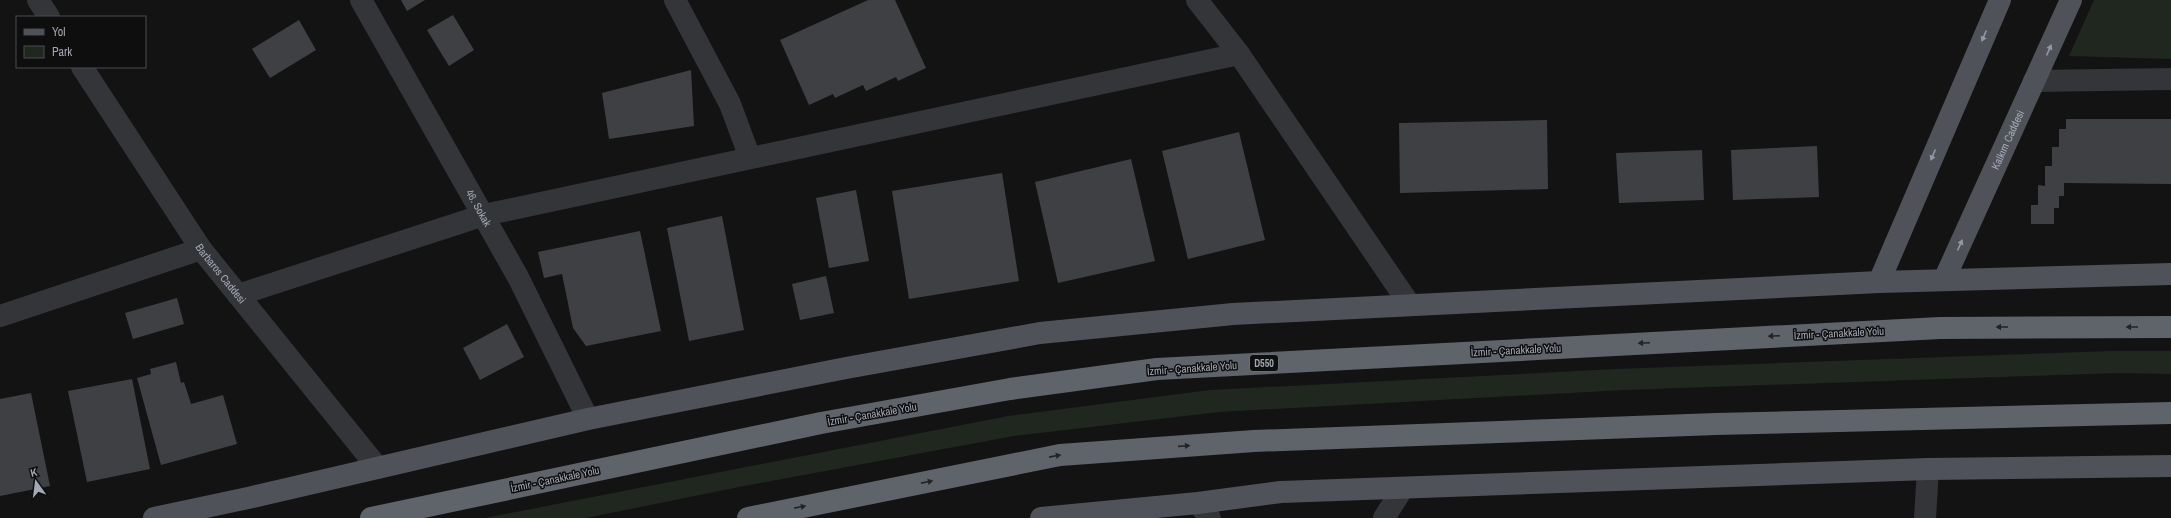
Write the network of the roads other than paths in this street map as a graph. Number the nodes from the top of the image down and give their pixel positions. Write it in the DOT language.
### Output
graph roads {
  1 [pos="38,0"];
  2 [pos="361,0"];
  3 [pos="675,0"];
  4 [pos="1196,0"];
  5 [pos="2000,0"];
  6 [pos="2071,0"];
  7 [pos="48,16"];
  8 [pos="1238,54"];
  9 [pos="83,68"];
  10 [pos="2171,79"];
  11 [pos="2034,81"];
  12 [pos="750,158"];
  13 [pos="484,215"];
  14 [pos="201,249"];
  15 [pos="2171,274"];
  16 [pos="1944,280"];
  17 [pos="1879,282"];
  18 [pos="238,296"];
  19 [pos="1410,305"];
  20 [pos="0,316"];
  21 [pos="2171,326"];
  22 [pos="2171,412"];
  23 [pos="588,419"];
  24 [pos="2171,466"];
  25 [pos="378,468"];
  26 [pos="1928,469"];
  27 [pos="1403,488"];
  28 [pos="1204,511"];
  29 [pos="154,518"];
  30 [pos="371,518"];
  31 [pos="748,518"];
  32 [pos="1041,518"];
  33 [pos="1384,518"];
  34 [pos="1925,518"];
  1 -- 7 [label="street"];
  2 -- 13 [label="street, 46. Sokak"];
  3 -- 12 [label="street"];
  4 -- 8 [label="street"];
  5 -- 17 [label="main road, one-way"];
  11 -- 6 [label="main road, Kalkım Caddesi, one-way"];
  8 -- 12 [label="street"];
  8 -- 19 [label="street"];
  9 -- 14 [label="street, Barbaros Caddesi"];
  10 -- 11 [label="street"];
  16 -- 11 [label="main road, Kalkım Caddesi, one-way"];
  12 -- 13 [label="street"];
  13 -- 18 [label="street"];
  13 -- 23 [label="street, 46. Sokak"];
  14 -- 18 [label="street, Barbaros Caddesi"];
  14 -- 20 [label="street"];
  15 -- 16 [label="main road"];
  16 -- 17 [label="main road"];
  17 -- 19 [label="main road"];
  18 -- 25 [label="street, Barbaros Caddesi"];
  19 -- 23 [label="main road"];
  21 -- 30 [label="highway, İzmir - Çanakkale Yolu / D550, one-way"];
  31 -- 22 [label="highway, one-way"];
  23 -- 25 [label="main road"];
  24 -- 26 [label="main road"];
  25 -- 29 [label="main road"];
  26 -- 27 [label="main road"];
  26 -- 34 [label="street"];
  27 -- 28 [label="main road"];
  27 -- 33 [label="street"];
  28 -- 32 [label="main road"];
}
